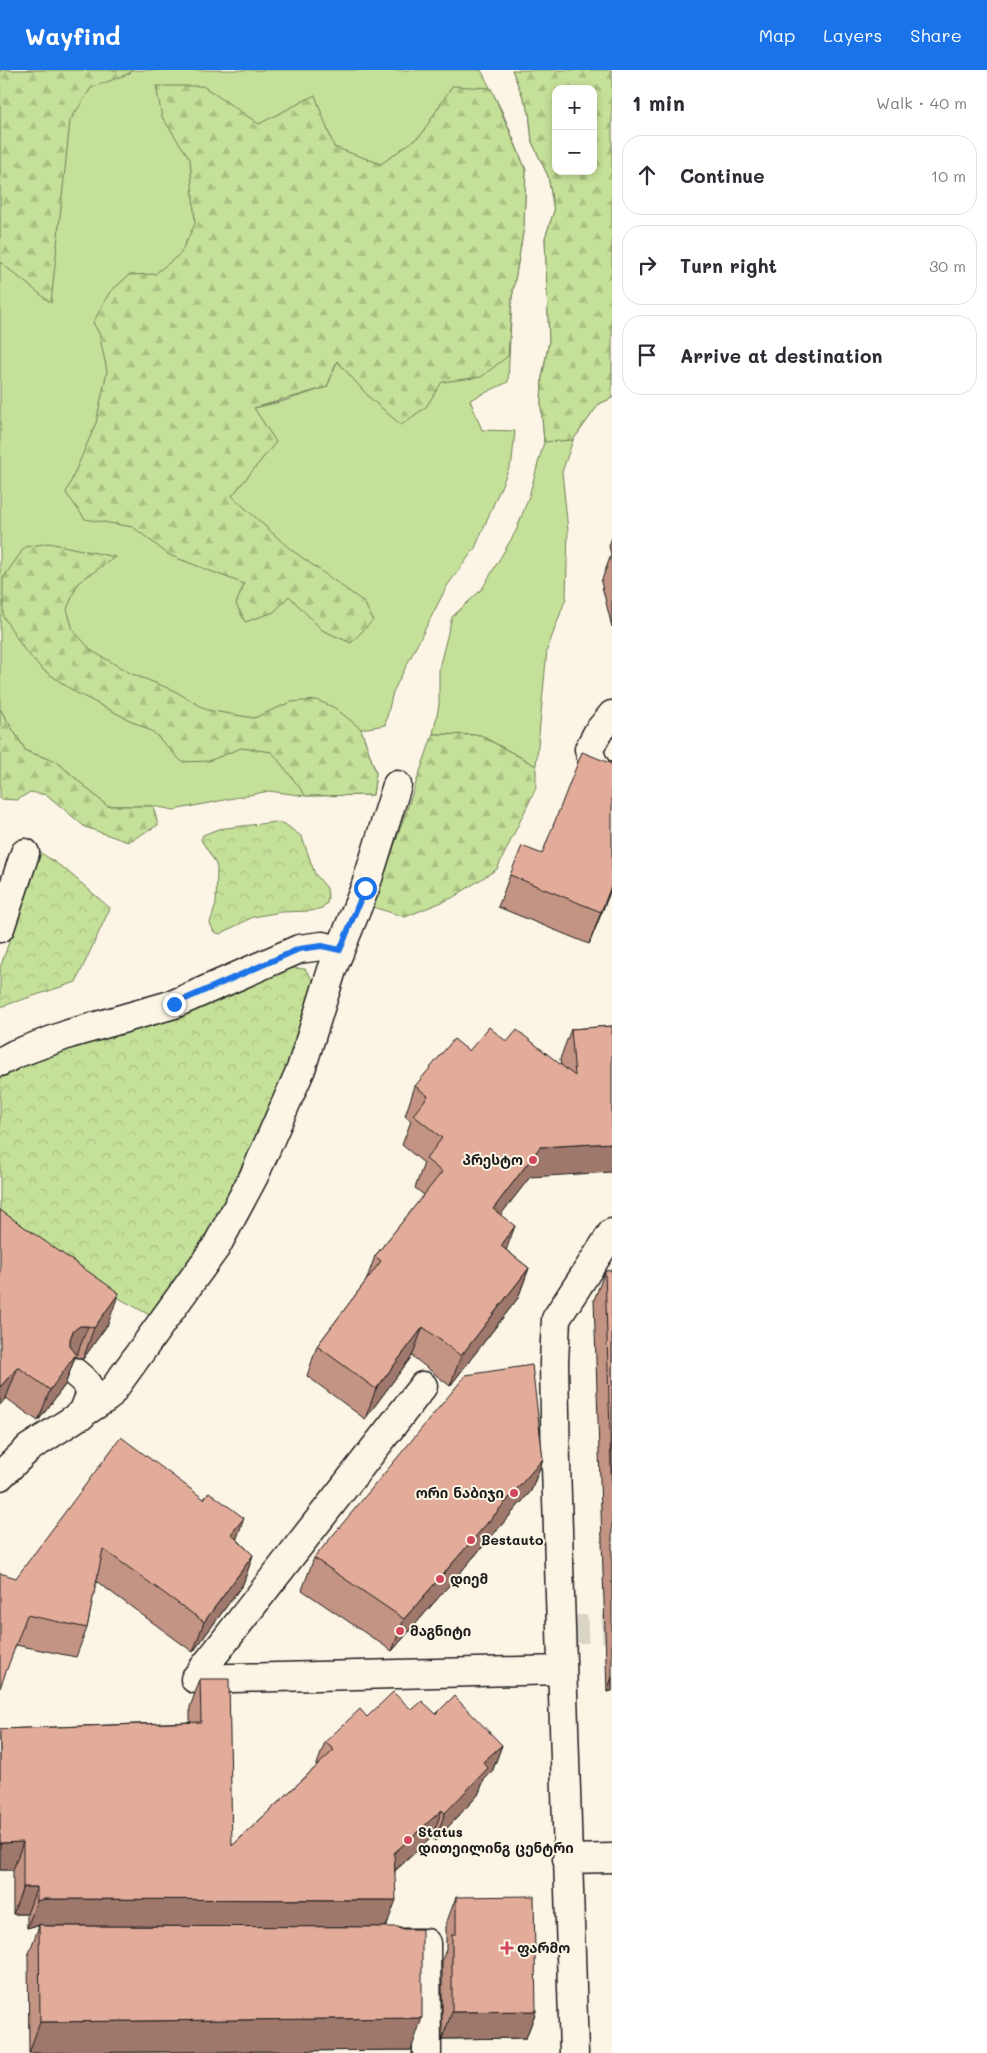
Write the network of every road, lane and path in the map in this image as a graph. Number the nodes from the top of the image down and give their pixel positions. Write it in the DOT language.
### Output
graph roads {
  1 [pos="612,716"];
  2 [pos="612,780"];
  3 [pos="397,785"];
  4 [pos="25,853"];
  5 [pos="0,928"];
  6 [pos="340,950"];
  7 [pos="0,1062"];
  8 [pos="612,1233"];
  9 [pos="74,1372"];
  10 [pos="423,1386"];
  11 [pos="82,1415"];
  12 [pos="0,1476"];
  13 [pos="561,1670"];
  14 [pos="612,1858"];
  15 [pos="567,1859"];
  16 [pos="358,1943"];
  17 [pos="426,2053"];
  18 [pos="574,2053"];
  1 -- 2 [label="street"];
  3 -- 6 [label="street"];
  4 -- 5 [label="street"];
  6 -- 7 [label="street"];
  6 -- 11 [label="street"];
  8 -- 13 [label="street"];
  9 -- 11 [label="street"];
  10 -- 13 [label="street"];
  11 -- 12 [label="street"];
  13 -- 15 [label="street"];
  14 -- 15 [label="street"];
  15 -- 18 [label="street"];
  16 -- 17 [label="street"];
}
